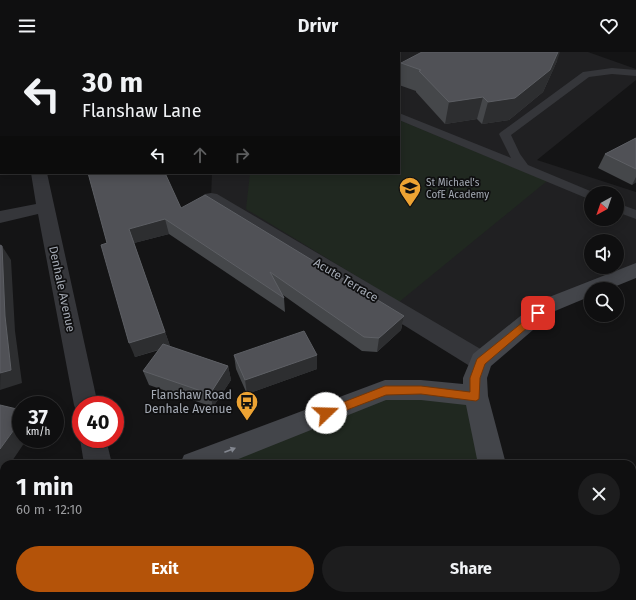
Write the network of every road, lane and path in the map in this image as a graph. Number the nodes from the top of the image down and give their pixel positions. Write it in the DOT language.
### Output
graph roads {
  1 [pos="636,73"];
  2 [pos="400,116"];
  3 [pos="524,168"];
  4 [pos="39,174"];
  5 [pos="584,193"];
  6 [pos="211,198"];
  7 [pos="45,207"];
  8 [pos="624,210"];
  9 [pos="636,215"];
  10 [pos="0,217"];
  11 [pos="636,270"];
  12 [pos="481,362"];
  13 [pos="84,396"];
  14 [pos="476,396"];
  15 [pos="95,448"];
  16 [pos="97,460"];
  17 [pos="204,460"];
  18 [pos="491,460"];
  1 -- 3 [label="lane"];
  2 -- 3 [label="lane"];
  3 -- 5 [label="lane"];
  4 -- 7 [label="street, Denhale Avenue"];
  6 -- 12 [label="street, Acute Terrace"];
  7 -- 10 [label="street"];
  7 -- 13 [label="street, Denhale Avenue"];
  8 -- 9 [label="lane"];
  11 -- 12 [label="street"];
  12 -- 14 [label="street"];
  17 -- 14 [label="street, one-way"];
  14 -- 18 [label="street"];
  15 -- 16 [label="street"];
}
